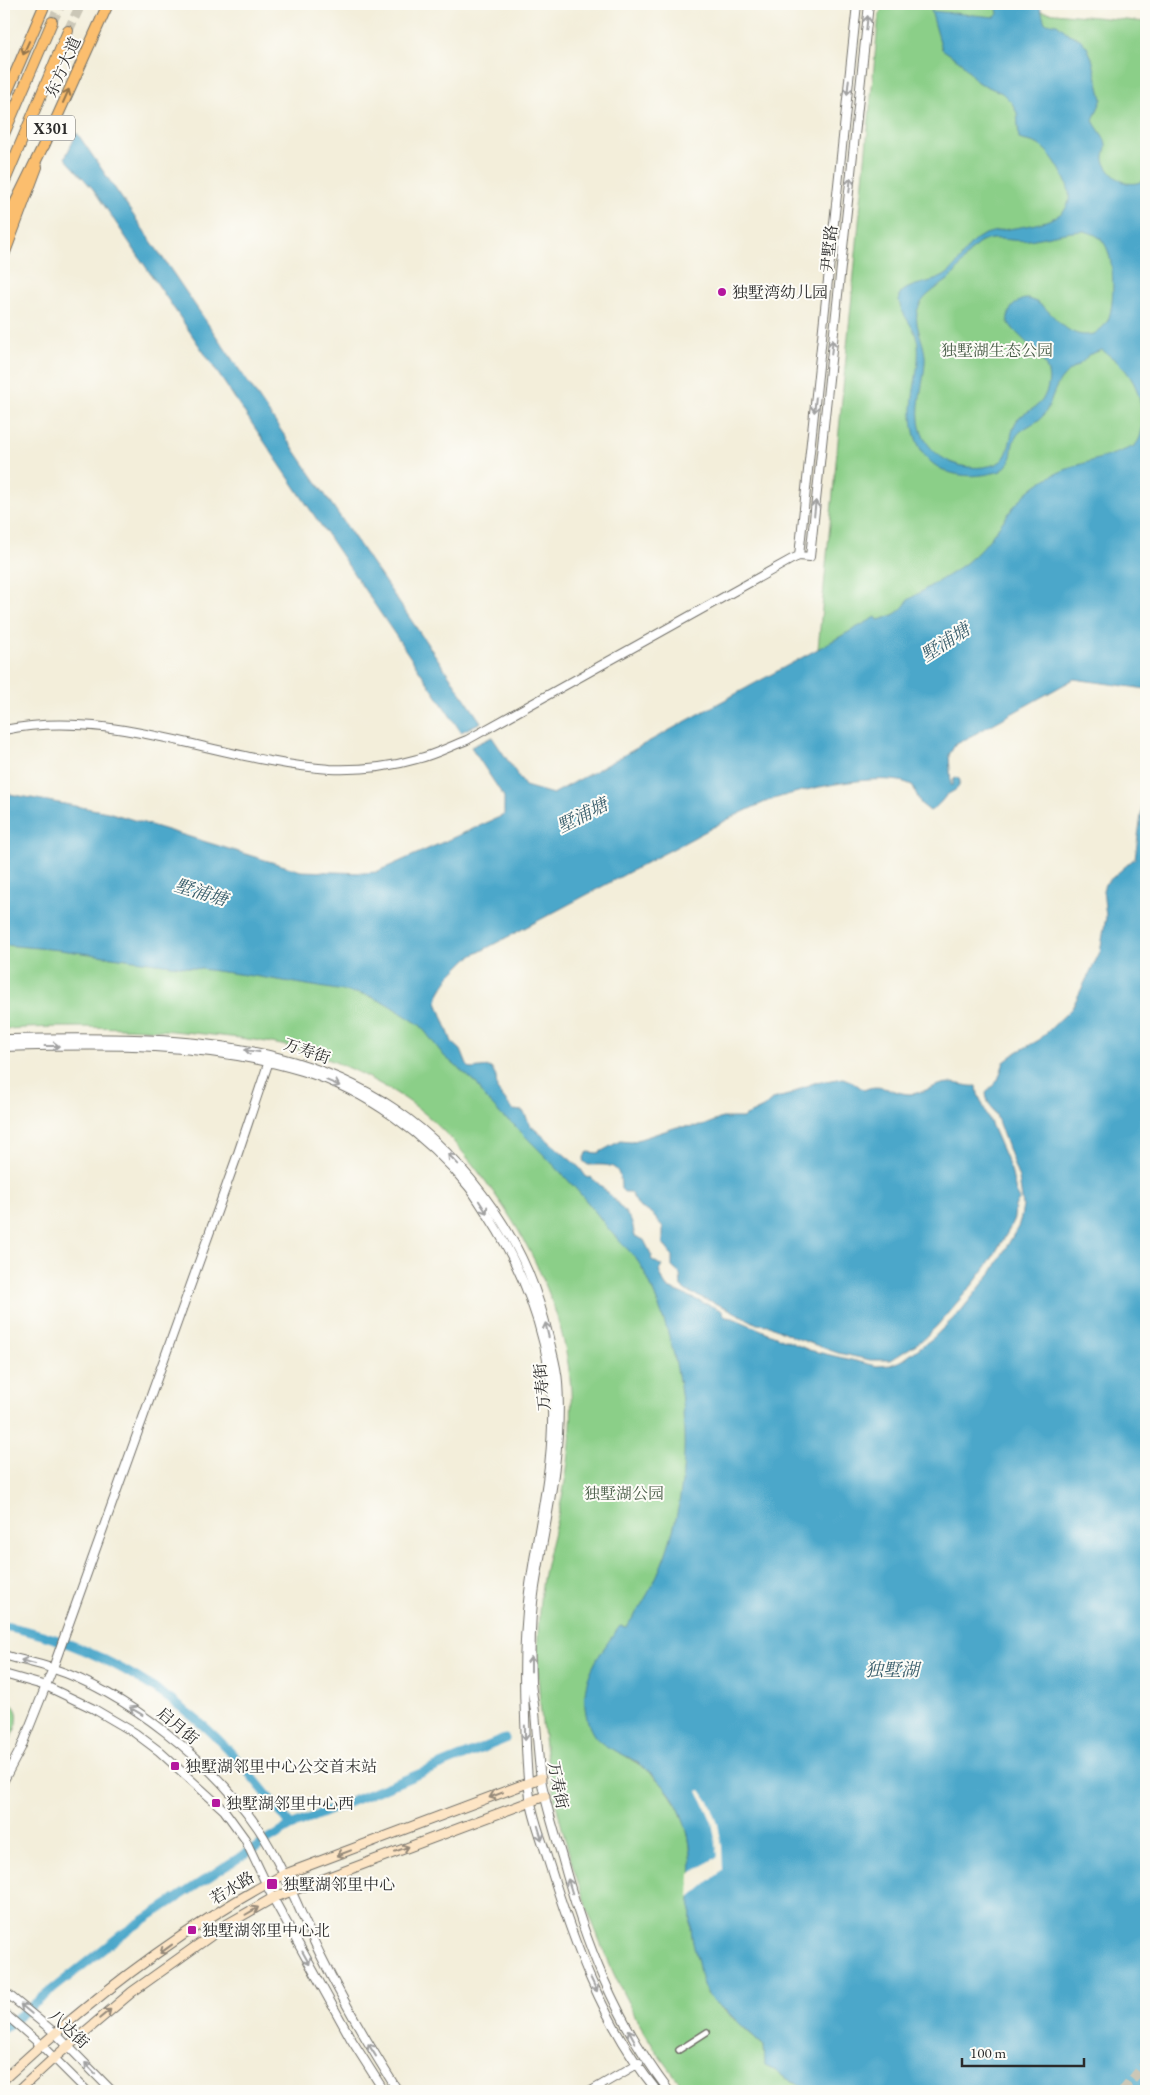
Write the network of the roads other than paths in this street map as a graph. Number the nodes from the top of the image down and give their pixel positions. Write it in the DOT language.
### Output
graph roads {
  1 [pos="45,4"];
  2 [pos="108,4"];
  3 [pos="857,4"];
  4 [pos="869,4"];
  5 [pos="52,22"];
  6 [pos="68,31"];
  7 [pos="4,99"];
  8 [pos="4,134"];
  9 [pos="47,138"];
  10 [pos="4,183"];
  11 [pos="4,226"];
  12 [pos="4,255"];
  13 [pos="799,556"];
  14 [pos="4,730"];
  15 [pos="4,1039"];
  16 [pos="4,1047"];
  17 [pos="270,1058"];
  18 [pos="4,1655"];
  19 [pos="52,1668"];
  20 [pos="4,1674"];
  21 [pos="46,1686"];
  22 [pos="541,1778"];
  23 [pos="4,1780"];
  24 [pos="528,1783"];
  25 [pos="545,1796"];
  26 [pos="530,1801"];
  27 [pos="283,1875"];
  28 [pos="266,1884"];
  29 [pos="290,1890"];
  30 [pos="273,1898"];
  31 [pos="4,1991"];
  32 [pos="4,2013"];
  33 [pos="708,2032"];
  34 [pos="55,2033"];
  35 [pos="41,2045"];
  36 [pos="68,2046"];
  37 [pos="679,2050"];
  38 [pos="54,2058"];
  39 [pos="645,2060"];
  40 [pos="635,2065"];
  41 [pos="4,2079"];
  42 [pos="18,2091"];
  43 [pos="87,2091"];
  44 [pos="112,2091"];
  45 [pos="384,2091"];
  46 [pos="398,2091"];
  47 [pos="591,2091"];
  48 [pos="657,2091"];
  49 [pos="669,2091"];
  1 -- 7 [label="main road, one-way"];
  9 -- 2 [label="main road, 东方大道 / X301, one-way"];
  3 -- 13 [label="street, 尹墅路, one-way"];
  13 -- 4 [label="street, 尹墅路, one-way"];
  5 -- 8 [label="main road"];
  6 -- 10 [label="main road"];
  9 -- 11 [label="main road"];
  9 -- 12 [label="main road, 东方大道 / X301"];
  13 -- 14 [label="street"];
  17 -- 15 [label="street, 万寿街, one-way"];
  16 -- 17 [label="street, 万寿街, one-way"];
  17 -- 19 [label="street"];
  22 -- 17 [label="street, 万寿街, one-way"];
  17 -- 24 [label="street, 万寿街, one-way"];
  19 -- 18 [label="street, 启月街, one-way"];
  19 -- 21 [label="street"];
  27 -- 19 [label="street, 启月街, one-way"];
  20 -- 21 [label="street, 启月街"];
  21 -- 23 [label="street"];
  21 -- 28 [label="street, 启月街"];
  22 -- 24 [label="main road, 若水路"];
  22 -- 25 [label="street, 万寿街"];
  24 -- 26 [label="street, 万寿街"];
  24 -- 27 [label="main road, 若水路, one-way"];
  25 -- 26 [label="main road, 若水路"];
  39 -- 25 [label="street, 万寿街, one-way"];
  29 -- 26 [label="main road, 若水路, one-way"];
  26 -- 40 [label="street, 万寿街, one-way"];
  27 -- 28 [label="main road, 若水路"];
  27 -- 29 [label="street, 启月街"];
  28 -- 30 [label="street, 启月街"];
  28 -- 34 [label="main road, 若水路, one-way"];
  29 -- 30 [label="main road, 若水路"];
  46 -- 29 [label="street, 启月街, one-way"];
  36 -- 30 [label="main road, 若水路, one-way"];
  30 -- 45 [label="street, 启月街, one-way"];
  34 -- 31 [label="street, 八达街, one-way"];
  32 -- 35 [label="street, 八达街"];
  33 -- 37 [label="street"];
  34 -- 35 [label="main road, 若水路"];
  34 -- 36 [label="street, 八达街"];
  35 -- 38 [label="street, 八达街"];
  35 -- 41 [label="main road, 若水路"];
  36 -- 38 [label="main road, 若水路"];
  44 -- 36 [label="street, 八达街, one-way"];
  38 -- 42 [label="main road, 若水路"];
  38 -- 43 [label="street, 八达街"];
  39 -- 40 [label="street"];
  39 -- 49 [label="street, 万寿街"];
  40 -- 47 [label="street"];
  40 -- 48 [label="street, 万寿街"];
}
